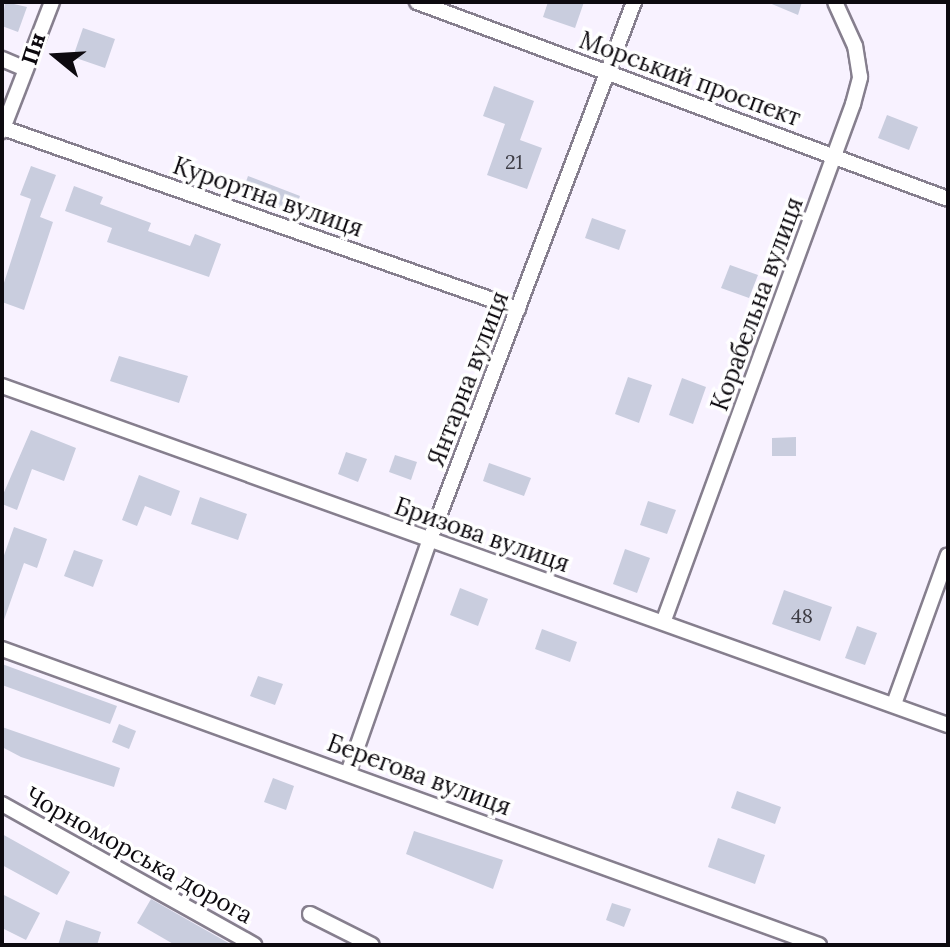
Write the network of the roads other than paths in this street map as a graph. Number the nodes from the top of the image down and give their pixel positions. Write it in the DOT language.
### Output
graph roads {
  1 [pos="52,2"];
  2 [pos="417,2"];
  3 [pos="634,2"];
  4 [pos="835,2"];
  5 [pos="2,59"];
  6 [pos="25,69"];
  7 [pos="608,72"];
  8 [pos="3,130"];
  9 [pos="835,157"];
  10 [pos="948,199"];
  11 [pos="518,309"];
  12 [pos="2,386"];
  13 [pos="429,542"];
  14 [pos="948,555"];
  15 [pos="664,620"];
  16 [pos="2,649"];
  17 [pos="894,704"];
  18 [pos="948,725"];
  19 [pos="348,773"];
  20 [pos="2,804"];
  21 [pos="310,914"];
  22 [pos="254,945"];
  23 [pos="372,945"];
  24 [pos="819,945"];
  1 -- 6 [label="street"];
  2 -- 7 [label="street, Морський проспект"];
  3 -- 7 [label="street, Янтарна вулиця"];
  4 -- 9 [label="street, Корабельна вулиця"];
  5 -- 6 [label="street"];
  6 -- 8 [label="street"];
  7 -- 9 [label="street, Морський проспект"];
  7 -- 11 [label="street, Янтарна вулиця"];
  8 -- 11 [label="street, Курортна вулиця"];
  9 -- 10 [label="street, Морський проспект"];
  9 -- 15 [label="street, Корабельна вулиця"];
  11 -- 13 [label="street, Янтарна вулиця"];
  12 -- 13 [label="street, Бризова вулиця"];
  13 -- 15 [label="street, Бризова вулиця"];
  13 -- 19 [label="street, Янтарна вулиця"];
  14 -- 17 [label="street"];
  15 -- 17 [label="street, Бризова вулиця"];
  16 -- 19 [label="street, Берегова вулиця"];
  17 -- 18 [label="street, Бризова вулиця"];
  19 -- 24 [label="street, Берегова вулиця"];
  20 -- 22 [label="street, Чорноморська дорога"];
  21 -- 23 [label="street"];
}
